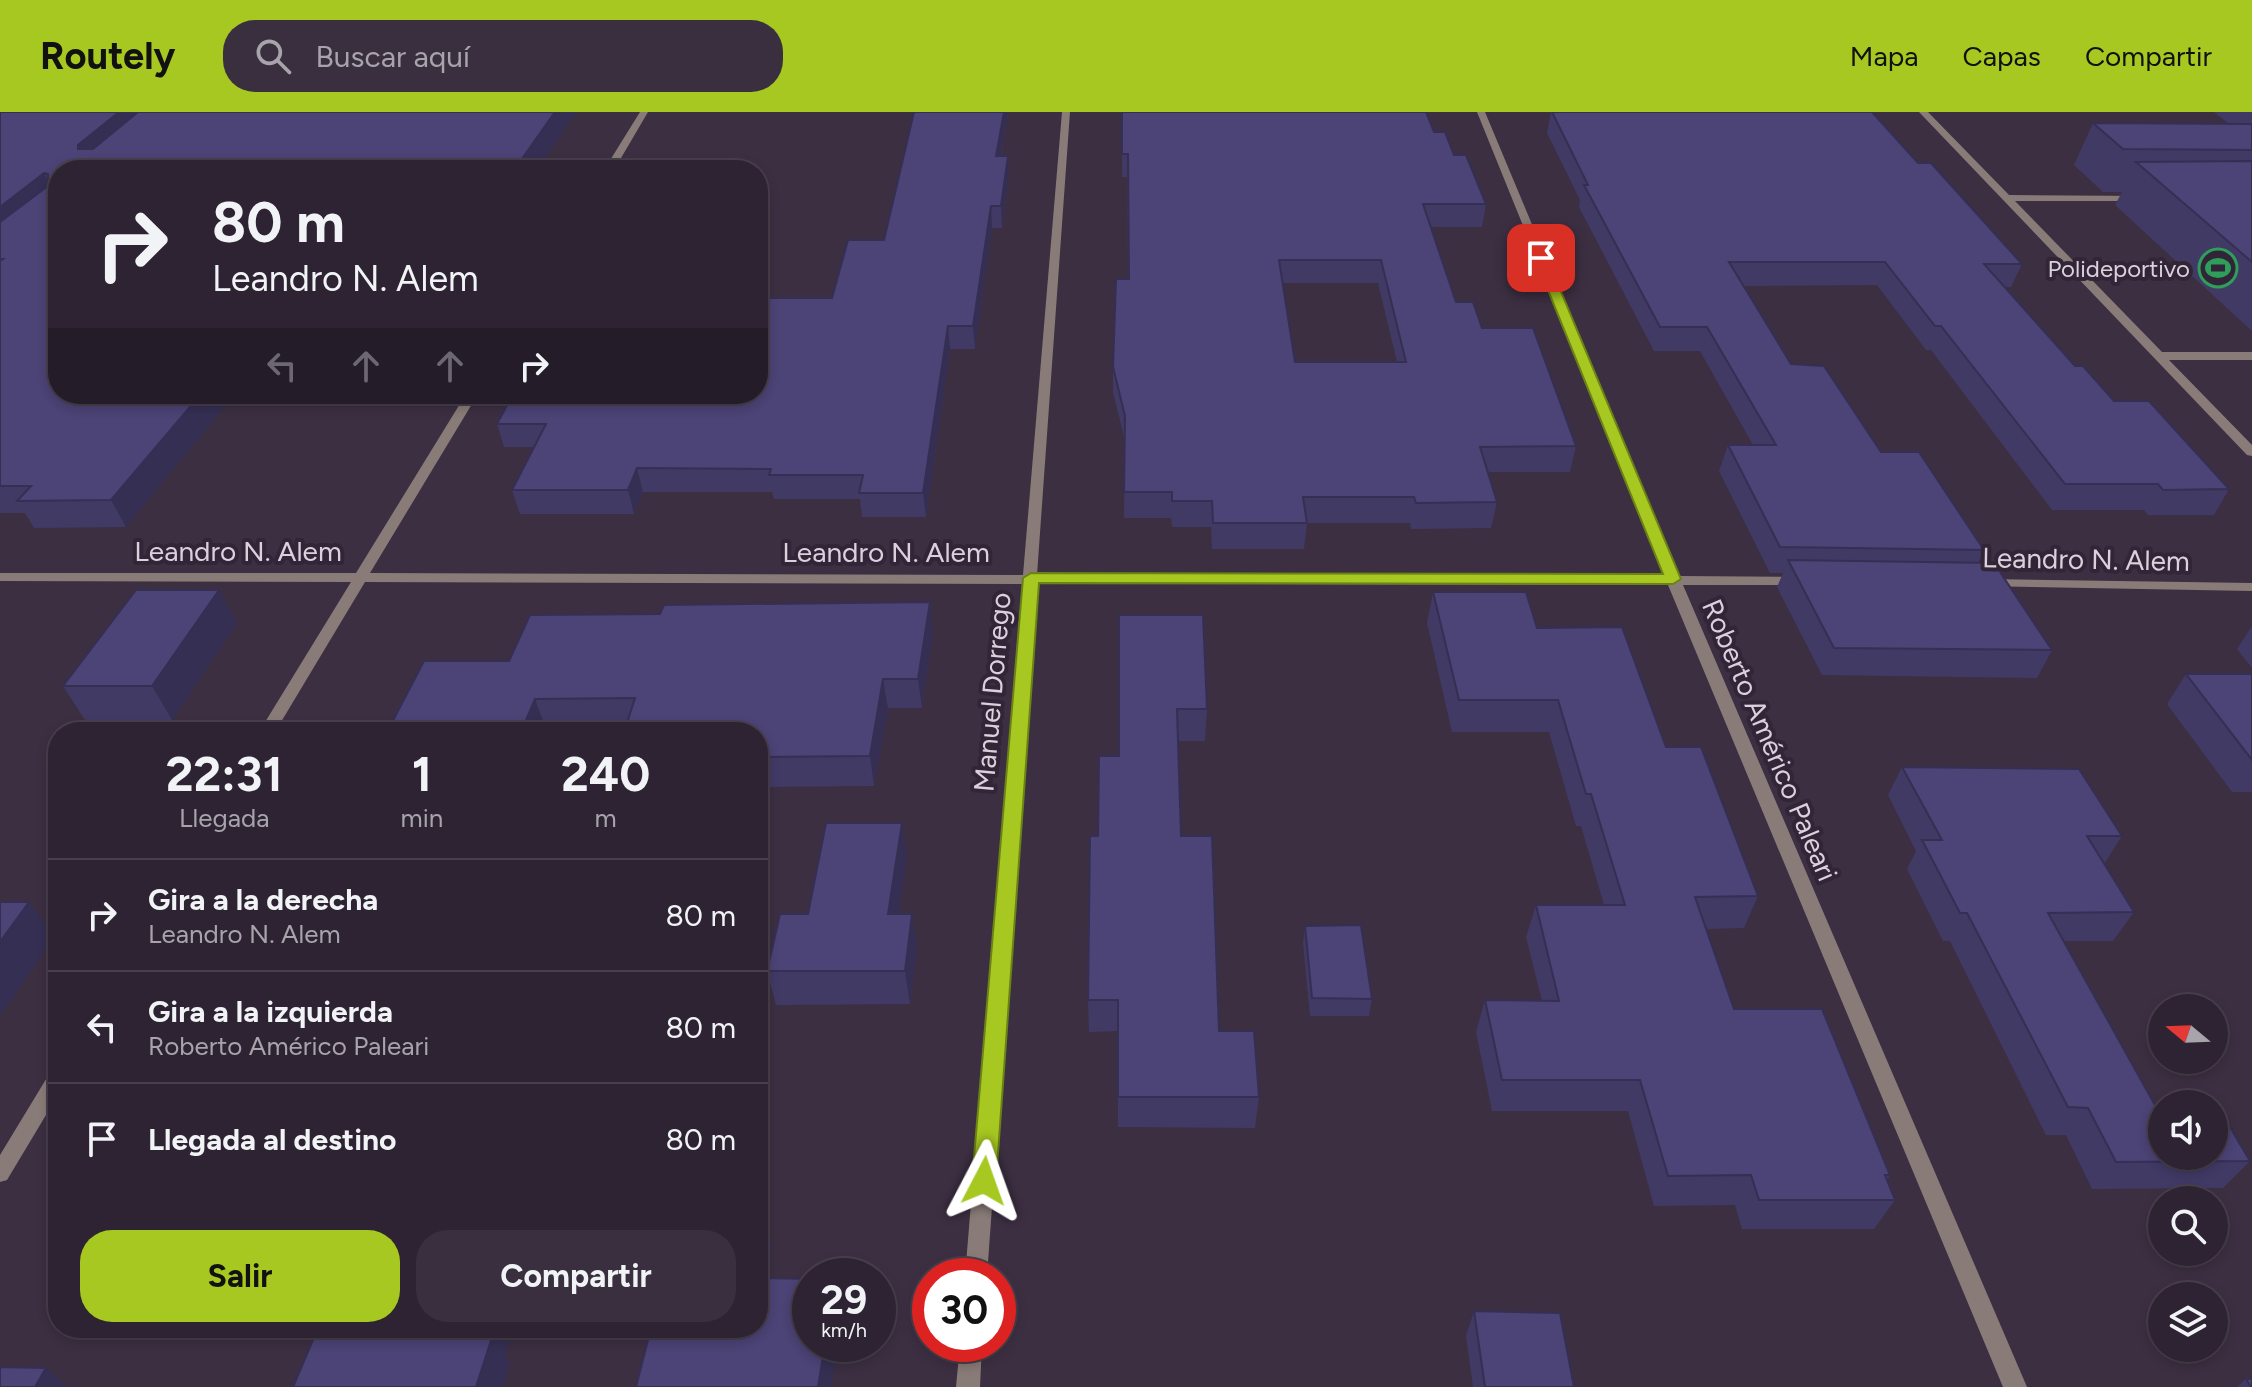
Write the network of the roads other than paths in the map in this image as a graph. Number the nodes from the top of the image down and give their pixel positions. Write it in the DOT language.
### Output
graph roads {
  1 [pos="644,112"];
  2 [pos="1066,112"];
  3 [pos="1481,112"];
  4 [pos="1923,112"];
  5 [pos="615,160"];
  6 [pos="2006,198"];
  7 [pos="2160,198"];
  8 [pos="2159,356"];
  9 [pos="2252,356"];
  10 [pos="466,404"];
  11 [pos="2252,452"];
  12 [pos="0,577"];
  13 [pos="360,578"];
  14 [pos="1031,578"];
  15 [pos="1673,579"];
  16 [pos="1814,581"];
  17 [pos="1971,583"];
  18 [pos="2252,587"];
  19 [pos="273,722"];
  20 [pos="48,1094"];
  21 [pos="0,1173"];
  22 [pos="977,1258"];
  23 [pos="970,1362"];
  24 [pos="968,1387"];
  25 [pos="2015,1387"];
  1 -- 5 [label="street"];
  2 -- 14 [label="street, Manuel Dorrego"];
  3 -- 15 [label="street, Roberto Américo Paleari"];
  4 -- 6 [label="street"];
  6 -- 7 [label="street"];
  6 -- 8 [label="street"];
  8 -- 9 [label="street"];
  8 -- 11 [label="street"];
  10 -- 13 [label="street"];
  12 -- 13 [label="street, Leandro N. Alem"];
  13 -- 14 [label="street, Leandro N. Alem"];
  13 -- 19 [label="street"];
  14 -- 15 [label="street, Leandro N. Alem"];
  14 -- 22 [label="street, Manuel Dorrego"];
  15 -- 16 [label="street, Leandro N. Alem"];
  15 -- 25 [label="street, Roberto Américo Paleari"];
  17 -- 18 [label="street, Leandro N. Alem"];
  20 -- 21 [label="street"];
  23 -- 24 [label="street"];
}
